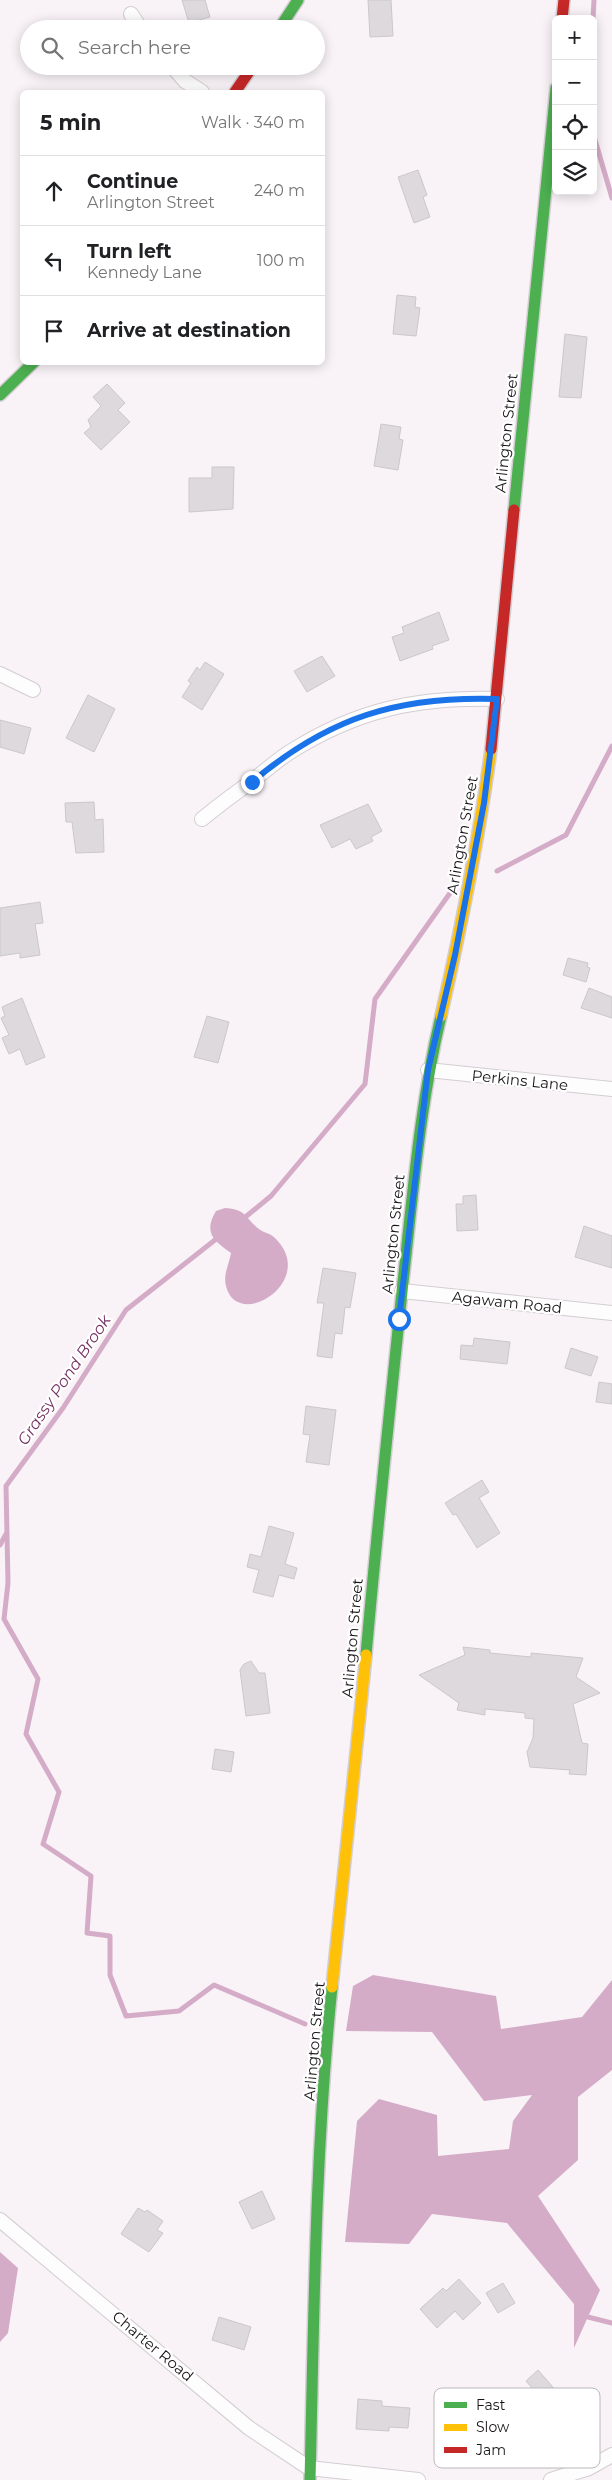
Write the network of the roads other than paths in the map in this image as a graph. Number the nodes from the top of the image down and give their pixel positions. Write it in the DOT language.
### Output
graph roads {
  1 [pos="298,0"];
  2 [pos="564,0"];
  3 [pos="131,14"];
  4 [pos="562,15"];
  5 [pos="135,20"];
  6 [pos="285,20"];
  7 [pos="180,75"];
  8 [pos="247,75"];
  9 [pos="199,90"];
  10 [pos="236,90"];
  11 [pos="554,105"];
  12 [pos="31,365"];
  13 [pos="0,395"];
  14 [pos="0,674"];
  15 [pos="34,690"];
  16 [pos="497,699"];
  17 [pos="202,819"];
  18 [pos="428,1070"];
  19 [pos="612,1089"];
  20 [pos="402,1292"];
  21 [pos="612,1313"];
  22 [pos="0,2220"];
  23 [pos="612,2455"];
  24 [pos="600,2462"];
  25 [pos="589,2468"];
  26 [pos="309,2474"];
  27 [pos="418,2480"];
  28 [pos="551,2480"];
  1 -- 6 [label="street"];
  2 -- 4 [label="street"];
  3 -- 5 [label="street"];
  7 -- 9 [label="street"];
  8 -- 10 [label="street"];
  11 -- 16 [label="street, Arlington Street"];
  12 -- 13 [label="street"];
  14 -- 15 [label="street"];
  16 -- 17 [label="street"];
  16 -- 18 [label="street, Arlington Street"];
  18 -- 19 [label="street, Perkins Lane"];
  18 -- 20 [label="street, Arlington Street"];
  20 -- 21 [label="street, Agawam Road"];
  20 -- 26 [label="street, Arlington Street"];
  22 -- 26 [label="street, Charter Road"];
  23 -- 24 [label="street"];
  25 -- 28 [label="street"];
  26 -- 27 [label="street"];
}
